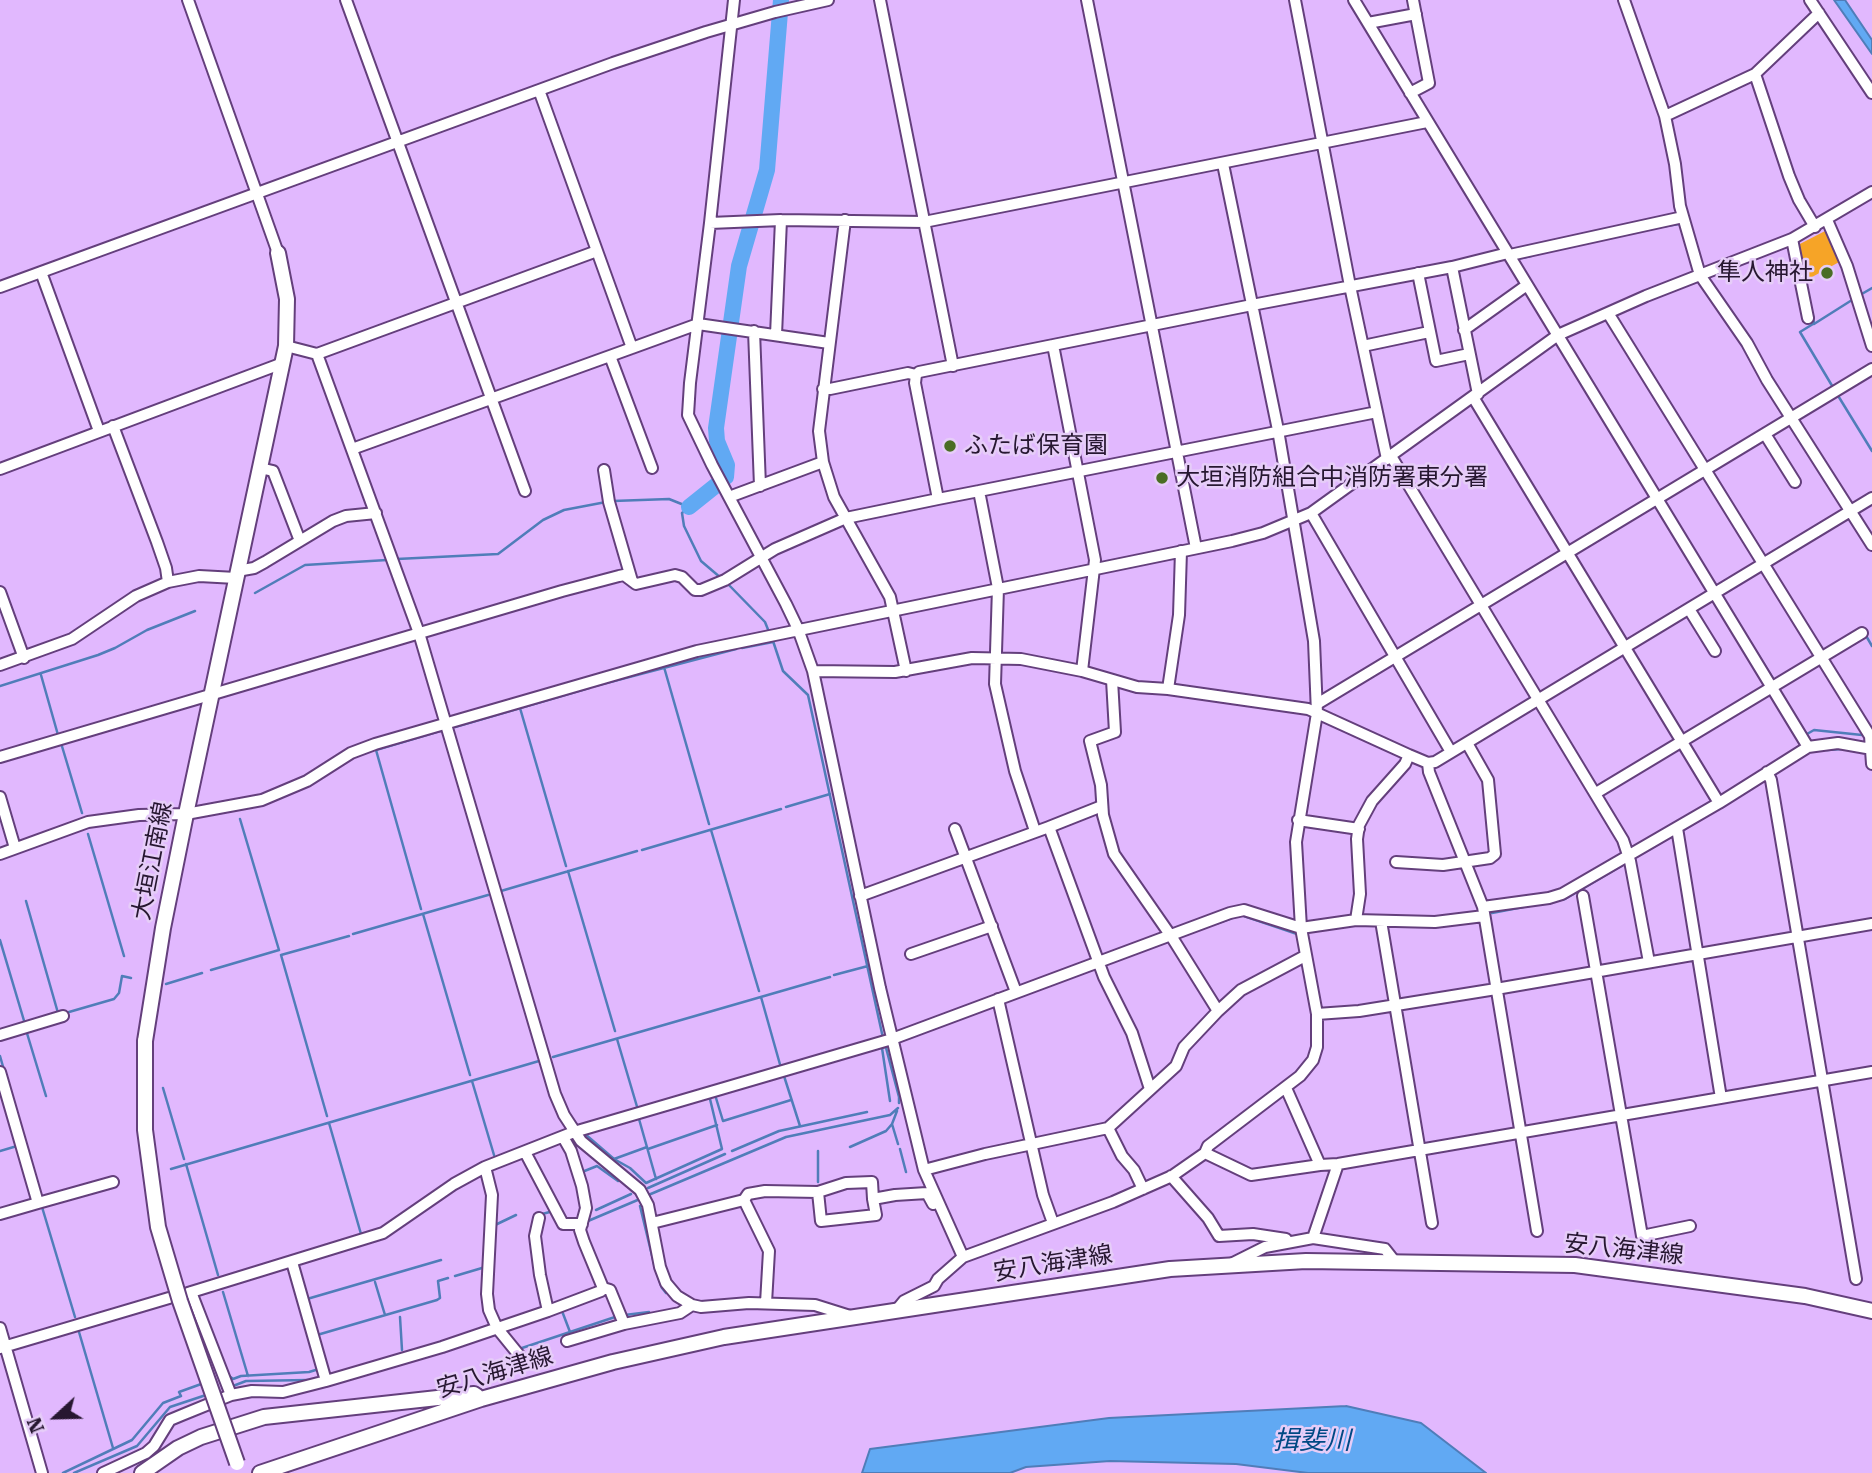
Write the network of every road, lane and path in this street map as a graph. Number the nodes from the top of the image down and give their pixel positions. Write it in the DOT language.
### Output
graph roads {
  1 [pos="188,0"];
  2 [pos="346,0"];
  3 [pos="734,0"];
  4 [pos="880,0"];
  5 [pos="1087,0"];
  6 [pos="1295,0"];
  7 [pos="1354,0"];
  8 [pos="1413,0"];
  9 [pos="1624,0"];
  10 [pos="1810,0"];
  11 [pos="823,1"];
  12 [pos="1819,13"];
  13 [pos="1416,14"];
  14 [pos="1368,23"];
  15 [pos="732,24"];
  16 [pos="1755,74"];
  17 [pos="539,90"];
  18 [pos="1410,93"];
  19 [pos="1872,93"];
  20 [pos="1665,116"];
  21 [pos="1427,122"];
  22 [pos="398,140"];
  23 [pos="1323,144"];
  24 [pos="1223,164"];
  25 [pos="1123,183"];
  26 [pos="1872,192"];
  27 [pos="258,193"];
  28 [pos="1683,217"];
  29 [pos="781,220"];
  30 [pos="845,220"];
  31 [pos="1826,220"];
  32 [pos="924,222"];
  33 [pos="710,223"];
  34 [pos="1815,227"];
  35 [pos="1792,239"];
  36 [pos="597,251"];
  37 [pos="278,253"];
  38 [pos="1509,254"];
  39 [pos="1452,267"];
  40 [pos="41,272"];
  41 [pos="1418,273"];
  42 [pos="1700,275"];
  43 [pos="1527,285"];
  44 [pos="1350,286"];
  45 [pos="0,287"];
  46 [pos="456,301"];
  47 [pos="1252,305"];
  48 [pos="1608,313"];
  49 [pos="1808,317"];
  50 [pos="698,324"];
  51 [pos="1151,326"];
  52 [pos="1464,330"];
  53 [pos="754,331"];
  54 [pos="1429,332"];
  55 [pos="776,335"];
  56 [pos="1558,335"];
  57 [pos="830,343"];
  58 [pos="1053,345"];
  59 [pos="286,346"];
  60 [pos="1363,346"];
  61 [pos="1872,346"];
  62 [pos="632,348"];
  63 [pos="317,354"];
  64 [pos="1469,354"];
  65 [pos="610,356"];
  66 [pos="283,363"];
  67 [pos="953,366"];
  68 [pos="1872,369"];
  69 [pos="916,375"];
  70 [pos="823,388"];
  71 [pos="1475,395"];
  72 [pos="492,398"];
  73 [pos="1377,412"];
  74 [pos="1791,418"];
  75 [pos="113,426"];
  76 [pos="1278,430"];
  77 [pos="99,431"];
  78 [pos="1765,434"];
  79 [pos="352,449"];
  80 [pos="1177,451"];
  81 [pos="1389,458"];
  82 [pos="823,462"];
  83 [pos="260,468"];
  84 [pos="652,468"];
  85 [pos="0,469"];
  86 [pos="1704,469"];
  87 [pos="604,470"];
  88 [pos="1077,471"];
  89 [pos="1795,482"];
  90 [pos="760,486"];
  91 [pos="525,491"];
  92 [pos="979,491"];
  93 [pos="729,497"];
  94 [pos="1659,497"];
  95 [pos="1872,498"];
  96 [pos="938,499"];
  97 [pos="1851,510"];
  98 [pos="376,513"];
  99 [pos="1311,513"];
  100 [pos="846,518"];
  101 [pos="1294,522"];
  102 [pos="300,541"];
  103 [pos="1872,545"];
  104 [pos="1196,548"];
  105 [pos="1181,551"];
  106 [pos="1568,553"];
  107 [pos="761,556"];
  108 [pos="1762,564"];
  109 [pos="1094,569"];
  110 [pos="236,574"];
  111 [pos="632,580"];
  112 [pos="167,582"];
  113 [pos="998,588"];
  114 [pos="0,592"];
  115 [pos="1717,592"];
  116 [pos="1481,605"];
  117 [pos="894,609"];
  118 [pos="1689,609"];
  119 [pos="798,629"];
  120 [pos="419,633"];
  121 [pos="1862,633"];
  122 [pos="1625,647"];
  123 [pos="1715,651"];
  124 [pos="1396,657"];
  125 [pos="24,658"];
  126 [pos="996,658"];
  127 [pos="1820,658"];
  128 [pos="0,665"];
  129 [pos="813,671"];
  130 [pos="906,671"];
  131 [pos="1082,671"];
  132 [pos="1112,680"];
  133 [pos="1772,688"];
  134 [pos="1168,689"];
  135 [pos="211,694"];
  136 [pos="1539,699"];
  137 [pos="1317,708"];
  138 [pos="446,724"];
  139 [pos="1682,742"];
  140 [pos="1467,743"];
  141 [pos="1808,747"];
  142 [pos="1871,748"];
  143 [pos="1451,752"];
  144 [pos="1409,755"];
  145 [pos="0,757"];
  146 [pos="1428,763"];
  147 [pos="1872,764"];
  148 [pos="1767,772"];
  149 [pos="1596,793"];
  150 [pos="0,797"];
  151 [pos="1719,803"];
  152 [pos="1102,806"];
  153 [pos="186,814"];
  154 [pos="1298,820"];
  155 [pos="1049,827"];
  156 [pos="1677,828"];
  157 [pos="955,829"];
  158 [pos="1359,829"];
  159 [pos="1035,831"];
  160 [pos="15,849"];
  161 [pos="0,853"];
  162 [pos="965,856"];
  163 [pos="1629,856"];
  164 [pos="1396,862"];
  165 [pos="1466,862"];
  166 [pos="860,896"];
  167 [pos="1583,896"];
  168 [pos="1484,912"];
  169 [pos="1356,919"];
  170 [pos="1381,921"];
  171 [pos="1872,924"];
  172 [pos="992,926"];
  173 [pos="1301,928"];
  174 [pos="1170,935"];
  175 [pos="1797,936"];
  176 [pos="911,954"];
  177 [pos="1699,954"];
  178 [pos="1305,956"];
  179 [pos="1098,961"];
  180 [pos="1649,962"];
  181 [pos="1596,971"];
  182 [pos="1496,989"];
  183 [pos="1016,992"];
  184 [pos="998,999"];
  185 [pos="1395,1005"];
  186 [pos="1218,1011"];
  187 [pos="1317,1014"];
  188 [pos="63,1016"];
  189 [pos="0,1035"];
  190 [pos="892,1039"];
  191 [pos="0,1072"];
  192 [pos="1872,1072"];
  193 [pos="1822,1080"];
  194 [pos="1286,1088"];
  195 [pos="1150,1089"];
  196 [pos="1721,1098"];
  197 [pos="1621,1116"];
  198 [pos="1108,1128"];
  199 [pos="574,1132"];
  200 [pos="1521,1133"];
  201 [pos="563,1137"];
  202 [pos="1031,1143"];
  203 [pos="1420,1150"];
  204 [pos="525,1152"];
  205 [pos="1205,1153"];
  206 [pos="1338,1164"];
  207 [pos="1320,1165"];
  208 [pos="485,1167"];
  209 [pos="924,1170"];
  210 [pos="1171,1176"];
  211 [pos="113,1182"];
  212 [pos="1143,1189"];
  213 [pos="818,1192"];
  214 [pos="873,1199"];
  215 [pos="744,1200"];
  216 [pos="38,1203"];
  217 [pos="0,1214"];
  218 [pos="944,1214"];
  219 [pos="539,1218"];
  220 [pos="652,1223"];
  221 [pos="1053,1223"];
  222 [pos="1432,1223"];
  223 [pos="582,1224"];
  224 [pos="1690,1226"];
  225 [pos="1537,1231"];
  226 [pos="1308,1239"];
  227 [pos="963,1257"];
  228 [pos="292,1262"];
  229 [pos="1396,1263"];
  230 [pos="1230,1264"];
  231 [pos="1856,1279"];
  232 [pos="603,1288"];
  233 [pos="169,1298"];
  234 [pos="766,1304"];
  235 [pos="692,1306"];
  236 [pos="548,1311"];
  237 [pos="1872,1311"];
  238 [pos="895,1312"];
  239 [pos="854,1318"];
  240 [pos="624,1324"];
  241 [pos="0,1328"];
  242 [pos="497,1328"];
  243 [pos="567,1341"];
  244 [pos="3,1347"];
  245 [pos="519,1355"];
  246 [pos="326,1381"];
  247 [pos="231,1395"];
  248 [pos="481,1399"];
  249 [pos="239,1468"];
  250 [pos="42,1473"];
  251 [pos="103,1473"];
  252 [pos="142,1473"];
  253 [pos="260,1473"];
  1 -- 27 [label="street"];
  2 -- 22 [label="street"];
  3 -- 15 [label="street"];
  4 -- 32 [label="street"];
  5 -- 25 [label="street"];
  6 -- 23 [label="street"];
  7 -- 14 [label="street"];
  8 -- 13 [label="street"];
  9 -- 20 [label="street"];
  10 -- 12 [label="street"];
  11 -- 15 [label="street"];
  12 -- 16 [label="street"];
  12 -- 19 [label="street"];
  13 -- 14 [label="street"];
  13 -- 18 [label="street"];
  14 -- 18 [label="street"];
  15 -- 17 [label="street"];
  15 -- 33 [label="street"];
  16 -- 20 [label="street"];
  16 -- 34 [label="street"];
  17 -- 22 [label="street"];
  17 -- 36 [label="street"];
  18 -- 21 [label="street"];
  20 -- 28 [label="street"];
  21 -- 23 [label="street"];
  21 -- 38 [label="street"];
  22 -- 27 [label="street"];
  22 -- 46 [label="street"];
  23 -- 24 [label="street"];
  23 -- 44 [label="street"];
  24 -- 25 [label="street"];
  24 -- 47 [label="street"];
  25 -- 32 [label="street"];
  25 -- 51 [label="street"];
  26 -- 31 [label="street"];
  27 -- 37 [label="street"];
  27 -- 40 [label="street"];
  28 -- 38 [label="street"];
  28 -- 42 [label="street"];
  29 -- 30 [label="street"];
  29 -- 33 [label="street"];
  29 -- 55 [label="street"];
  30 -- 32 [label="street"];
  30 -- 57 [label="street"];
  31 -- 34 [label="street"];
  31 -- 61 [label="street"];
  32 -- 67 [label="street"];
  33 -- 50 [label="street"];
  34 -- 35 [label="street"];
  35 -- 42 [label="street"];
  35 -- 49 [label="street"];
  36 -- 46 [label="street"];
  36 -- 62 [label="street"];
  37 -- 59 [label="main road, 大垣江南線"];
  38 -- 39 [label="street"];
  38 -- 43 [label="street"];
  39 -- 41 [label="street"];
  39 -- 52 [label="street"];
  40 -- 45 [label="street"];
  40 -- 77 [label="street"];
  41 -- 44 [label="street"];
  41 -- 54 [label="street"];
  42 -- 48 [label="street"];
  42 -- 74 [label="street"];
  43 -- 52 [label="street"];
  43 -- 56 [label="street"];
  44 -- 47 [label="street"];
  44 -- 60 [label="street"];
  46 -- 63 [label="street"];
  46 -- 72 [label="street"];
  47 -- 51 [label="street"];
  47 -- 76 [label="street"];
  48 -- 56 [label="street"];
  48 -- 86 [label="street"];
  50 -- 53 [label="street"];
  50 -- 62 [label="street"];
  50 -- 93 [label="street"];
  51 -- 58 [label="street"];
  51 -- 80 [label="street"];
  52 -- 64 [label="street"];
  53 -- 55 [label="street"];
  53 -- 90 [label="street"];
  54 -- 60 [label="street"];
  54 -- 64 [label="street"];
  55 -- 57 [label="street"];
  56 -- 71 [label="street"];
  56 -- 94 [label="street"];
  57 -- 70 [label="street"];
  58 -- 67 [label="street"];
  58 -- 88 [label="street"];
  59 -- 63 [label="street"];
  59 -- 66 [label="main road, 大垣江南線"];
  60 -- 73 [label="street"];
  62 -- 65 [label="street"];
  63 -- 79 [label="street"];
  64 -- 71 [label="street"];
  65 -- 72 [label="street"];
  65 -- 84 [label="street"];
  66 -- 75 [label="street"];
  66 -- 83 [label="main road, 大垣江南線"];
  67 -- 69 [label="street"];
  68 -- 74 [label="street"];
  69 -- 70 [label="street"];
  69 -- 96 [label="street"];
  70 -- 82 [label="street"];
  71 -- 81 [label="street"];
  71 -- 106 [label="street"];
  72 -- 79 [label="street"];
  72 -- 91 [label="street"];
  73 -- 76 [label="street"];
  73 -- 81 [label="street"];
  74 -- 78 [label="street"];
  74 -- 97 [label="street"];
  75 -- 77 [label="street"];
  75 -- 112 [label="street"];
  76 -- 80 [label="street"];
  76 -- 101 [label="street"];
  77 -- 85 [label="street"];
  78 -- 86 [label="street"];
  78 -- 89 [label="street"];
  79 -- 98 [label="street"];
  80 -- 88 [label="street"];
  80 -- 104 [label="street"];
  81 -- 99 [label="street"];
  81 -- 116 [label="street"];
  82 -- 90 [label="street"];
  82 -- 100 [label="street"];
  83 -- 102 [label="street"];
  83 -- 110 [label="main road, 大垣江南線"];
  86 -- 94 [label="street"];
  86 -- 108 [label="street"];
  87 -- 111 [label="street"];
  88 -- 92 [label="street"];
  88 -- 109 [label="street"];
  90 -- 93 [label="street"];
  92 -- 96 [label="street"];
  92 -- 113 [label="street"];
  93 -- 107 [label="street"];
  94 -- 106 [label="street"];
  94 -- 115 [label="street"];
  95 -- 97 [label="street"];
  96 -- 100 [label="street"];
  97 -- 103 [label="street"];
  97 -- 108 [label="street"];
  98 -- 102 [label="street"];
  98 -- 120 [label="street"];
  99 -- 101 [label="street"];
  99 -- 124 [label="street"];
  100 -- 107 [label="street"];
  100 -- 117 [label="street"];
  101 -- 104 [label="street"];
  101 -- 137 [label="street"];
  102 -- 110 [label="street"];
  104 -- 105 [label="street"];
  105 -- 109 [label="street"];
  105 -- 134 [label="street"];
  106 -- 116 [label="street"];
  106 -- 122 [label="street"];
  107 -- 111 [label="street"];
  107 -- 119 [label="street"];
  108 -- 115 [label="street"];
  108 -- 127 [label="street"];
  109 -- 113 [label="street"];
  109 -- 131 [label="street"];
  110 -- 112 [label="street"];
  110 -- 135 [label="main road, 大垣江南線"];
  111 -- 120 [label="street"];
  112 -- 125 [label="street"];
  113 -- 117 [label="street"];
  113 -- 126 [label="street"];
  114 -- 125 [label="street"];
  115 -- 118 [label="street"];
  115 -- 133 [label="street"];
  116 -- 124 [label="street"];
  116 -- 136 [label="street"];
  117 -- 119 [label="street"];
  117 -- 130 [label="street"];
  118 -- 122 [label="street"];
  118 -- 123 [label="street"];
  119 -- 129 [label="street"];
  119 -- 138 [label="street"];
  120 -- 135 [label="street"];
  120 -- 138 [label="street"];
  121 -- 127 [label="street"];
  122 -- 136 [label="street"];
  122 -- 139 [label="street"];
  124 -- 137 [label="street"];
  124 -- 143 [label="street"];
  125 -- 128 [label="street"];
  126 -- 130 [label="street"];
  126 -- 131 [label="street"];
  126 -- 159 [label="street"];
  127 -- 133 [label="street"];
  127 -- 142 [label="street"];
  129 -- 130 [label="street"];
  129 -- 166 [label="street"];
  131 -- 132 [label="street"];
  132 -- 134 [label="street"];
  132 -- 152 [label="street"];
  133 -- 139 [label="street"];
  133 -- 141 [label="street"];
  134 -- 137 [label="street"];
  135 -- 145 [label="street"];
  135 -- 153 [label="main road, 大垣江南線"];
  136 -- 140 [label="street"];
  136 -- 149 [label="street"];
  137 -- 144 [label="street"];
  137 -- 154 [label="street"];
  138 -- 153 [label="street"];
  138 -- 199 [label="street"];
  139 -- 149 [label="street"];
  139 -- 151 [label="street"];
  140 -- 143 [label="street"];
  140 -- 165 [label="street"];
  141 -- 142 [label="street"];
  141 -- 148 [label="street"];
  142 -- 147 [label="street"];
  143 -- 146 [label="street"];
  144 -- 146 [label="street"];
  144 -- 158 [label="street"];
  146 -- 165 [label="street"];
  148 -- 151 [label="street"];
  148 -- 175 [label="street"];
  149 -- 163 [label="street"];
  150 -- 160 [label="street"];
  151 -- 156 [label="street"];
  152 -- 155 [label="street"];
  152 -- 174 [label="street"];
  153 -- 160 [label="street"];
  153 -- 249 [label="main road, 大垣江南線, bridge"];
  154 -- 158 [label="street"];
  154 -- 173 [label="street"];
  155 -- 159 [label="street"];
  155 -- 179 [label="street"];
  156 -- 163 [label="street"];
  156 -- 177 [label="street"];
  157 -- 162 [label="street"];
  158 -- 169 [label="street"];
  159 -- 162 [label="street"];
  160 -- 161 [label="street"];
  162 -- 166 [label="street"];
  162 -- 172 [label="street"];
  163 -- 168 [label="street"];
  163 -- 180 [label="street"];
  164 -- 165 [label="street"];
  165 -- 168 [label="street"];
  166 -- 190 [label="street"];
  167 -- 181 [label="street"];
  168 -- 170 [label="street"];
  168 -- 182 [label="street"];
  169 -- 170 [label="street"];
  169 -- 173 [label="street"];
  170 -- 185 [label="street"];
  171 -- 175 [label="street"];
  172 -- 176 [label="street"];
  172 -- 183 [label="street"];
  173 -- 174 [label="street"];
  173 -- 178 [label="street"];
  174 -- 179 [label="street"];
  174 -- 186 [label="street"];
  175 -- 177 [label="street"];
  175 -- 193 [label="street"];
  177 -- 180 [label="street"];
  177 -- 196 [label="street"];
  178 -- 186 [label="street"];
  178 -- 187 [label="street"];
  179 -- 183 [label="street"];
  179 -- 195 [label="street"];
  180 -- 181 [label="street"];
  181 -- 182 [label="street"];
  181 -- 197 [label="street"];
  182 -- 185 [label="street"];
  182 -- 200 [label="street"];
  183 -- 184 [label="street"];
  184 -- 190 [label="street"];
  184 -- 202 [label="street"];
  185 -- 187 [label="street"];
  185 -- 203 [label="street"];
  186 -- 195 [label="street"];
  187 -- 194 [label="street"];
  188 -- 189 [label="street"];
  190 -- 199 [label="street"];
  190 -- 209 [label="street"];
  191 -- 216 [label="street"];
  192 -- 193 [label="street"];
  193 -- 196 [label="street"];
  193 -- 231 [label="street"];
  194 -- 205 [label="street"];
  194 -- 207 [label="street"];
  195 -- 198 [label="street"];
  196 -- 197 [label="street"];
  197 -- 200 [label="street"];
  197 -- 224 [label="street"];
  198 -- 202 [label="street"];
  198 -- 212 [label="street"];
  199 -- 201 [label="street"];
  199 -- 220 [label="street"];
  200 -- 203 [label="street"];
  200 -- 225 [label="street"];
  201 -- 204 [label="street"];
  201 -- 223 [label="street"];
  202 -- 209 [label="street"];
  202 -- 221 [label="street"];
  203 -- 206 [label="street"];
  203 -- 222 [label="street"];
  204 -- 208 [label="street"];
  204 -- 223 [label="street"];
  205 -- 207 [label="street"];
  205 -- 210 [label="street"];
  206 -- 207 [label="street"];
  206 -- 226 [label="street"];
  208 -- 228 [label="street"];
  208 -- 242 [label="street"];
  209 -- 218 [label="street"];
  210 -- 212 [label="street"];
  210 -- 226 [label="street"];
  211 -- 216 [label="street"];
  212 -- 221 [label="street"];
  213 -- 214 [label="street"];
  213 -- 214 [label="street"];
  213 -- 215 [label="street"];
  214 -- 218 [label="street"];
  215 -- 220 [label="street"];
  215 -- 234 [label="street"];
  216 -- 217 [label="street"];
  218 -- 227 [label="street"];
  219 -- 236 [label="street"];
  220 -- 235 [label="street"];
  221 -- 227 [label="street"];
  223 -- 232 [label="street"];
  226 -- 229 [label="street"];
  226 -- 230 [label="street"];
  227 -- 238 [label="street"];
  228 -- 246 [label="street"];
  228 -- 247 [label="street"];
  229 -- 230 [label="main road, 安八海津線"];
  229 -- 237 [label="main road, 安八海津線"];
  230 -- 238 [label="main road, 安八海津線"];
  232 -- 236 [label="street"];
  232 -- 240 [label="street"];
  233 -- 244 [label="street"];
  234 -- 235 [label="street"];
  234 -- 239 [label="street"];
  235 -- 240 [label="street"];
  236 -- 242 [label="street"];
  238 -- 239 [label="main road, 安八海津線"];
  239 -- 248 [label="main road, 安八海津線"];
  240 -- 243 [label="street"];
  241 -- 244 [label="street"];
  242 -- 245 [label="street"];
  242 -- 246 [label="street"];
  244 -- 250 [label="street"];
  246 -- 247 [label="street"];
  247 -- 251 [label="street"];
  248 -- 252 [label="main road"];
  248 -- 253 [label="main road, 安八海津線"];
}
